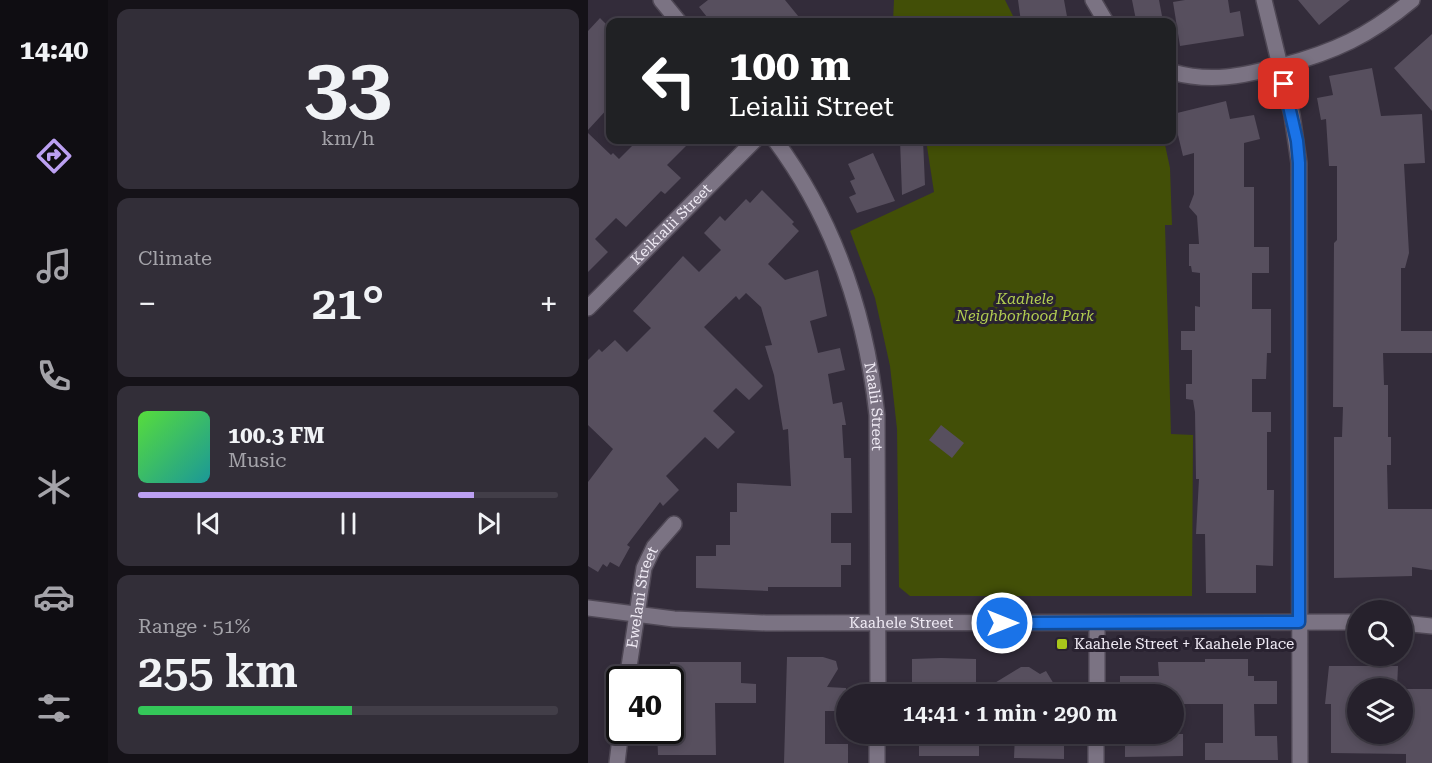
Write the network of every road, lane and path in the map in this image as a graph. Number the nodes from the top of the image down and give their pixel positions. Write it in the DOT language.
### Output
graph roads {
  1 [pos="661,0"];
  2 [pos="1094,0"];
  3 [pos="1264,0"];
  4 [pos="1412,0"];
  5 [pos="677,18"];
  6 [pos="1104,18"];
  7 [pos="1280,66"];
  8 [pos="1176,73"];
  9 [pos="751,144"];
  10 [pos="778,144"];
  11 [pos="588,308"];
  12 [pos="675,524"];
  13 [pos="588,608"];
  14 [pos="636,615"];
  15 [pos="1299,622"];
  16 [pos="1347,622"];
  17 [pos="878,623"];
  18 [pos="1097,623"];
  19 [pos="1413,624"];
  20 [pos="1432,626"];
  21 [pos="629,666"];
  22 [pos="878,684"];
  23 [pos="1096,684"];
  24 [pos="619,744"];
  25 [pos="877,744"];
  26 [pos="1096,744"];
  27 [pos="617,763"];
  28 [pos="877,763"];
  29 [pos="1096,763"];
  30 [pos="1300,763"];
  1 -- 5 [label="street"];
  2 -- 6 [label="street"];
  3 -- 7 [label="street"];
  4 -- 7 [label="street"];
  7 -- 8 [label="street"];
  7 -- 15 [label="street"];
  9 -- 11 [label="street, Keikialii Street"];
  10 -- 17 [label="street, Naalii Street"];
  12 -- 14 [label="street, Ewelani Street"];
  13 -- 14 [label="street, Kaahele Street"];
  14 -- 17 [label="street, Kaahele Street"];
  14 -- 21 [label="street, Ewelani Street"];
  15 -- 16 [label="street, Kaahele Street"];
  15 -- 18 [label="street, Kaahele Street"];
  15 -- 30 [label="street"];
  17 -- 18 [label="street, Kaahele Street"];
  17 -- 22 [label="street, Naalii Street"];
  18 -- 23 [label="street"];
  19 -- 20 [label="street"];
  24 -- 27 [label="street"];
  25 -- 28 [label="street"];
  26 -- 29 [label="street"];
}
